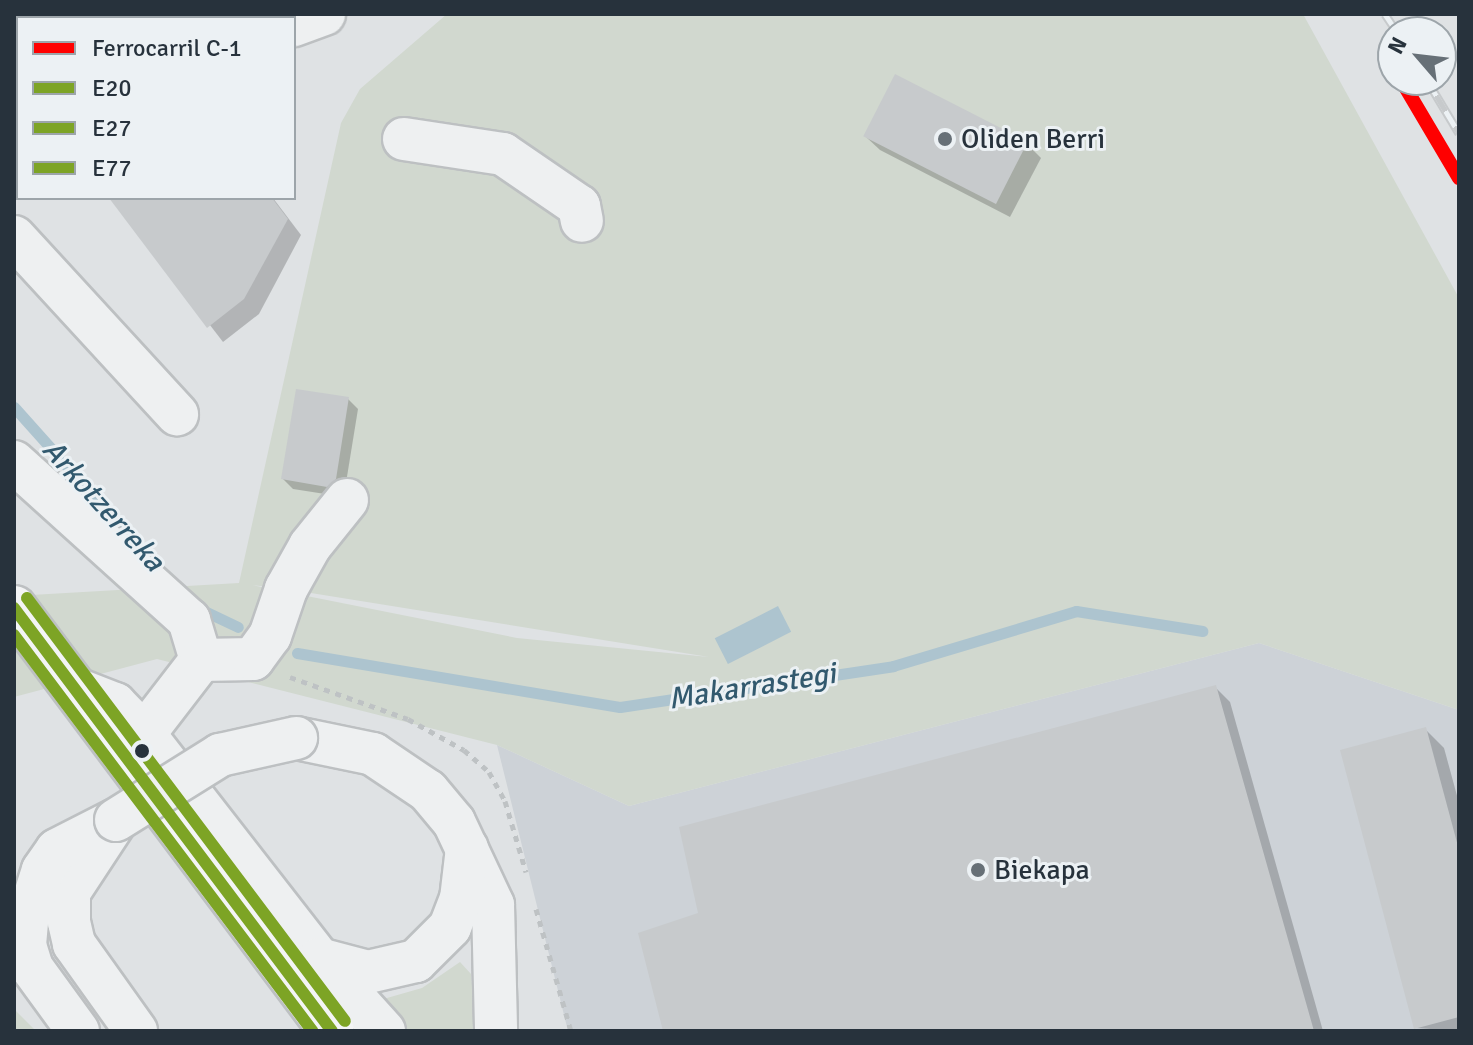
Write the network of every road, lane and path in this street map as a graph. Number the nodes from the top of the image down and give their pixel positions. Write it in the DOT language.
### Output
graph roads {
  1 [pos="324,14"];
  2 [pos="296,24"];
  3 [pos="404,139"];
  4 [pos="582,221"];
  5 [pos="14,237"];
  6 [pos="177,414"];
  7 [pos="14,462"];
  8 [pos="347,500"];
  9 [pos="14,608"];
  10 [pos="201,660"];
  11 [pos="74,688"];
  12 [pos="144,734"];
  13 [pos="116,820"];
  14 [pos="467,848"];
  15 [pos="14,850"];
  16 [pos="57,850"];
  17 [pos="33,891"];
  18 [pos="20,940"];
  19 [pos="319,959"];
  20 [pos="78,1031"];
  21 [pos="115,1031"];
  22 [pos="136,1031"];
  23 [pos="332,1031"];
  24 [pos="384,1031"];
  25 [pos="496,1031"];
  1 -- 2 [label="street"];
  3 -- 4 [label="street"];
  5 -- 6 [label="street"];
  7 -- 10 [label="street"];
  8 -- 10 [label="street"];
  9 -- 11 [label="main road"];
  10 -- 12 [label="street"];
  11 -- 12 [label="street"];
  11 -- 23 [label="main road"];
  12 -- 19 [label="street"];
  13 -- 14 [label="street, bridge"];
  13 -- 16 [label="street"];
  13 -- 17 [label="street"];
  14 -- 19 [label="street"];
  14 -- 25 [label="street"];
  15 -- 16 [label="street"];
  16 -- 17 [label="street"];
  17 -- 18 [label="street"];
  17 -- 21 [label="street"];
  17 -- 22 [label="street"];
  18 -- 20 [label="street"];
  19 -- 24 [label="street"];
}
